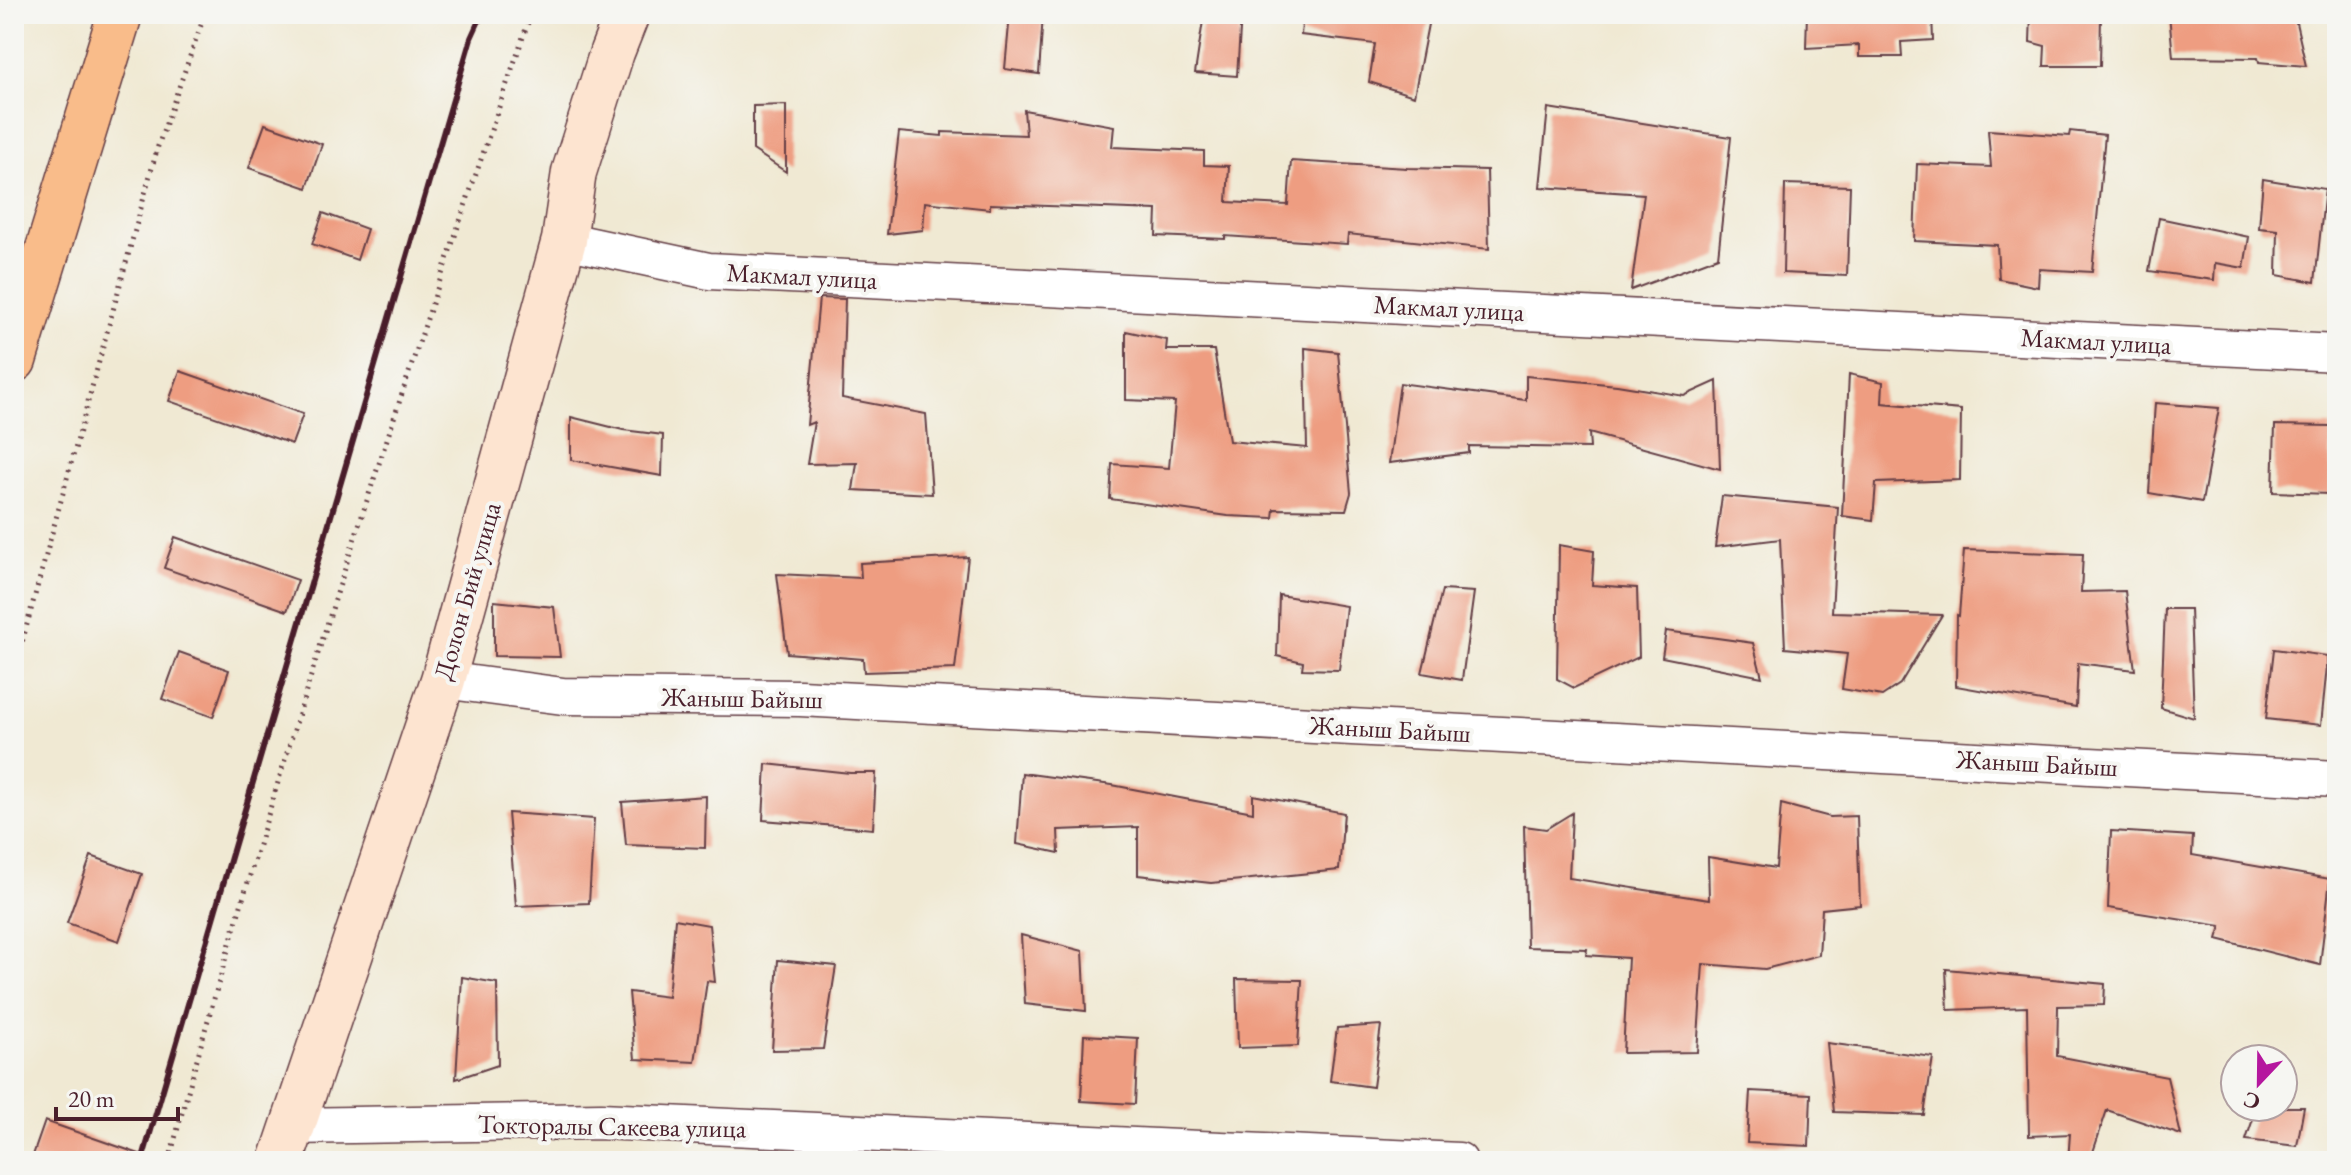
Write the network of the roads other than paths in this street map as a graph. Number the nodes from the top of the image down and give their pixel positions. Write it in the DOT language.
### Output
graph roads {
  1 [pos="120,14"];
  2 [pos="627,14"];
  3 [pos="564,240"];
  4 [pos="2337,353"];
  5 [pos="14,360"];
  6 [pos="443,680"];
  7 [pos="2337,779"];
  8 [pos="287,1143"];
  9 [pos="1459,1161"];
  1 -- 5 [label="main road"];
  2 -- 3 [label="street, Долон Бий улица"];
  3 -- 4 [label="street, Макмал улица"];
  3 -- 6 [label="street, Долон Бий улица"];
  6 -- 7 [label="street, Жаныш Байыш"];
  6 -- 8 [label="street, Долон Бий улица"];
  8 -- 9 [label="street, Токторалы Сакеева улица"];
}
